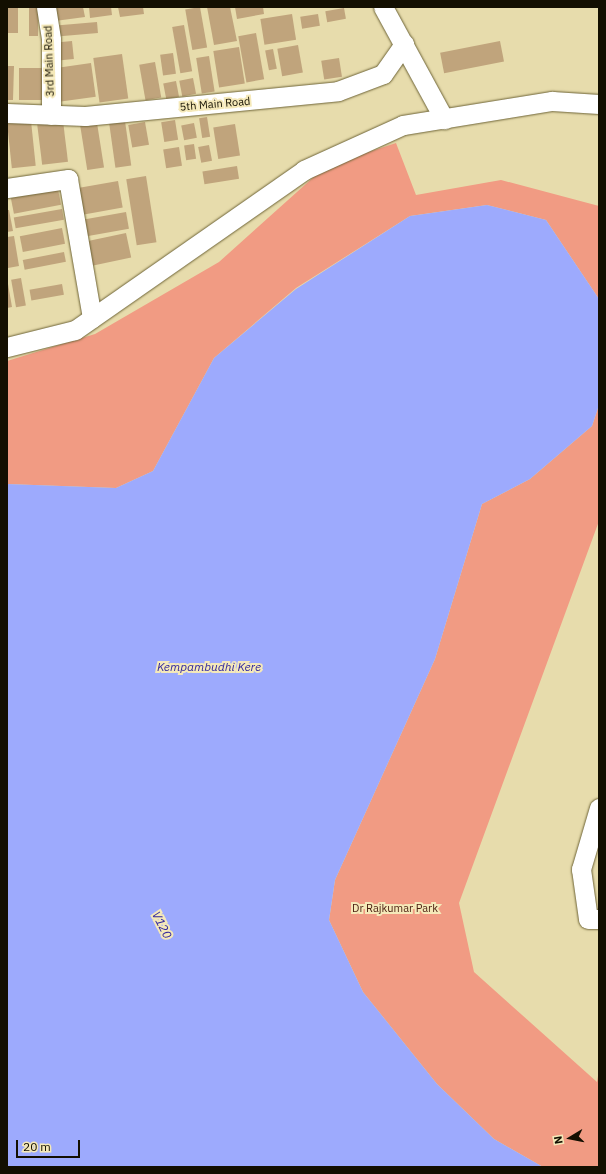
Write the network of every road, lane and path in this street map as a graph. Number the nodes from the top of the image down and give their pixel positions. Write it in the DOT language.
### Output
graph roads {
  1 [pos="46,7"];
  2 [pos="383,7"];
  3 [pos="404,44"];
  4 [pos="599,104"];
  5 [pos="7,113"];
  6 [pos="51,115"];
  7 [pos="444,119"];
  8 [pos="7,188"];
  9 [pos="92,318"];
  10 [pos="7,347"];
  11 [pos="599,808"];
  12 [pos="599,919"];
  1 -- 6 [label="street, 3rd Main Road"];
  2 -- 3 [label="street"];
  3 -- 6 [label="street, 5th Main Road"];
  3 -- 7 [label="street"];
  4 -- 7 [label="street"];
  5 -- 6 [label="street, 5th Main Road"];
  7 -- 9 [label="street"];
  8 -- 9 [label="street"];
  9 -- 10 [label="street"];
  11 -- 12 [label="street"];
}
